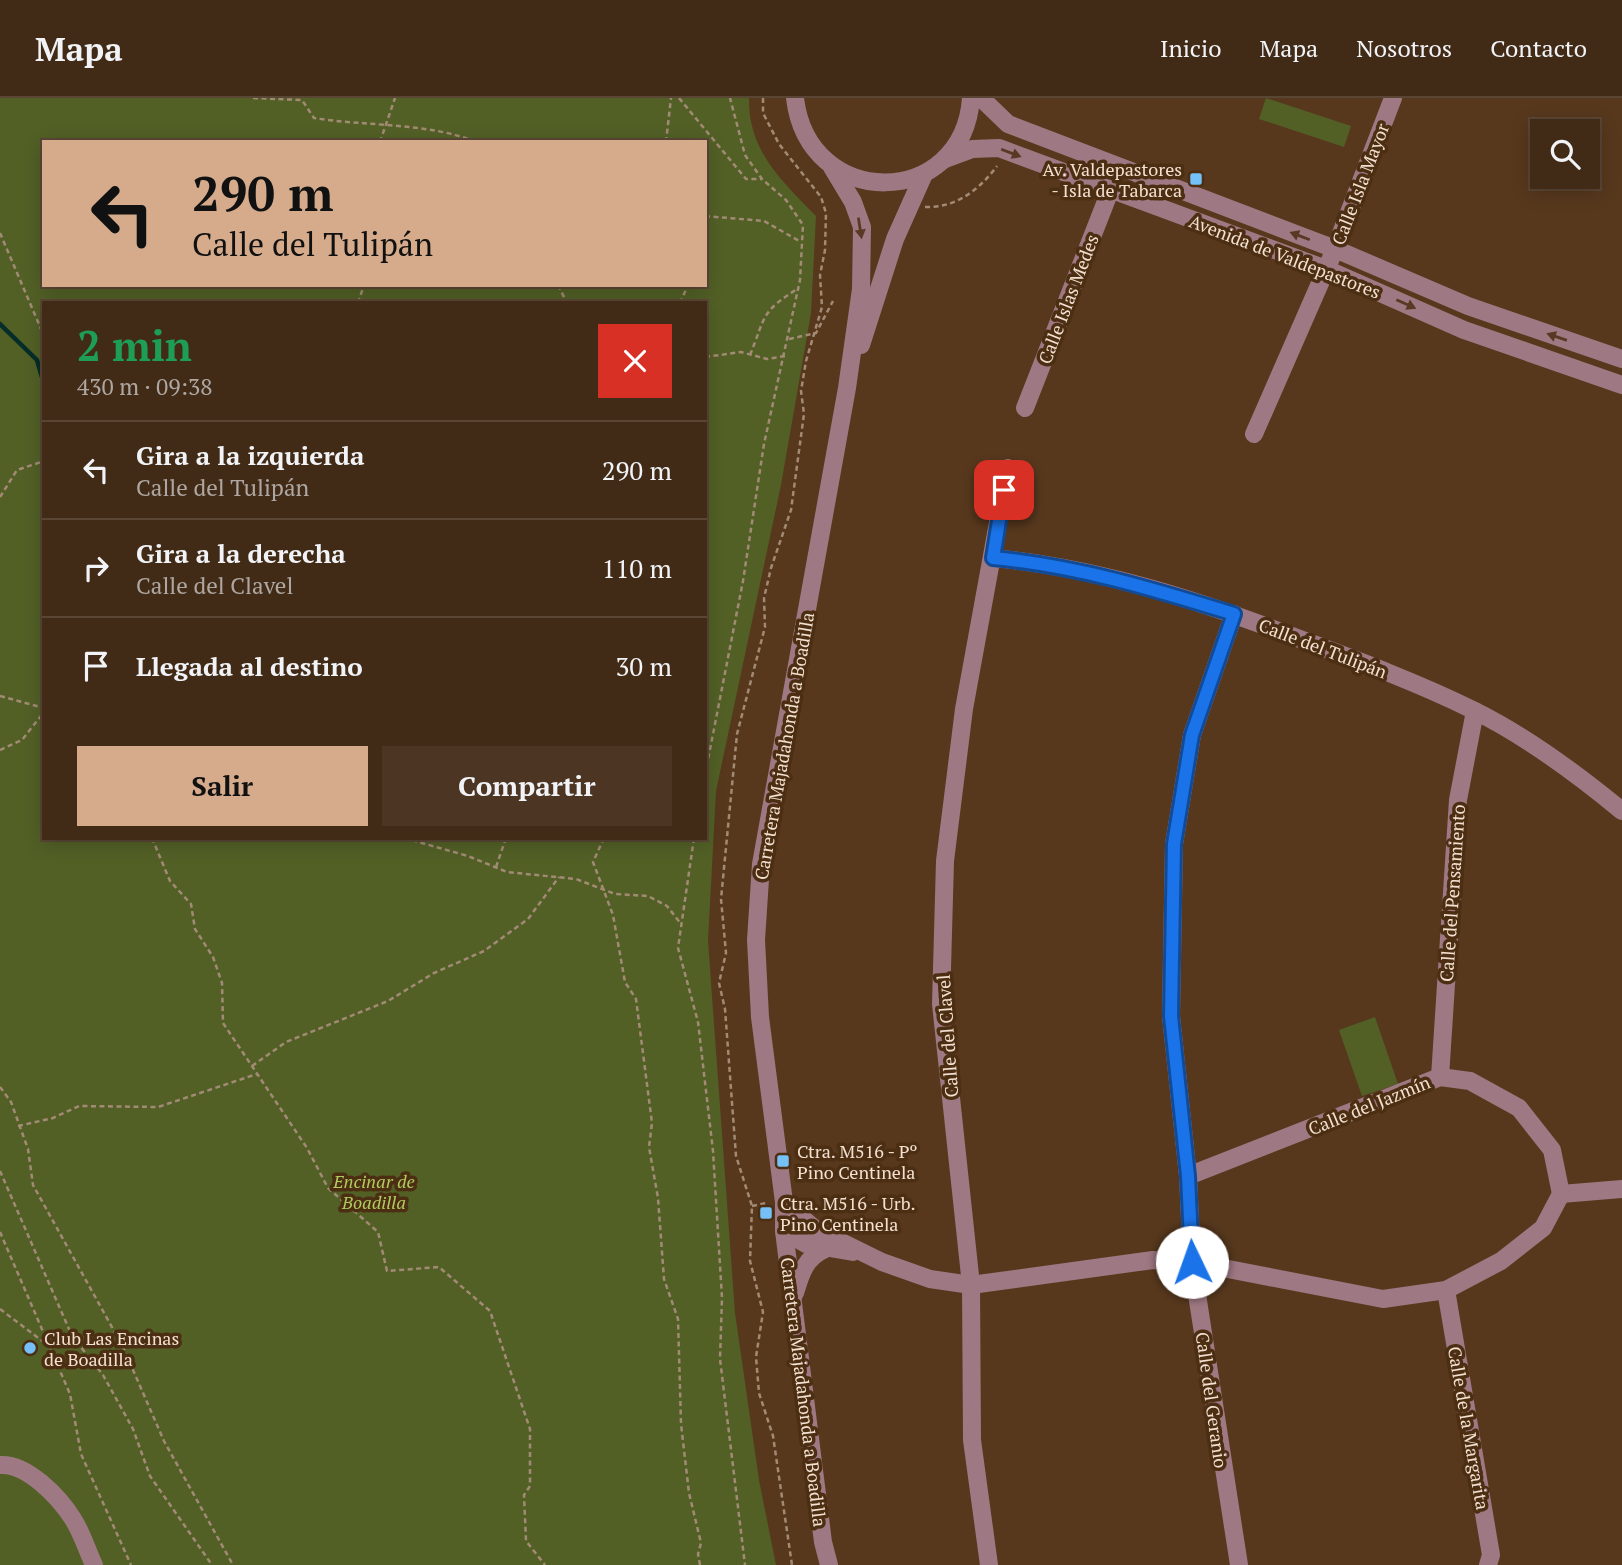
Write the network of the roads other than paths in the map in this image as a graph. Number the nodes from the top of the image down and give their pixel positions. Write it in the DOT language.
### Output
graph roads {
  1 [pos="795,98"];
  2 [pos="971,98"];
  3 [pos="981,98"];
  4 [pos="1393,98"];
  5 [pos="945,159"];
  6 [pos="832,167"];
  7 [pos="924,174"];
  8 [pos="1111,191"];
  9 [pos="1335,249"];
  10 [pos="1326,269"];
  11 [pos="1622,359"];
  12 [pos="1622,385"];
  13 [pos="847,388"];
  14 [pos="1025,408"];
  15 [pos="1254,434"];
  16 [pos="1008,468"];
  17 [pos="993,558"];
  18 [pos="1234,614"];
  19 [pos="1475,710"];
  20 [pos="1622,811"];
  21 [pos="1440,1077"];
  22 [pos="1188,1176"];
  23 [pos="1622,1189"];
  24 [pos="1561,1194"];
  25 [pos="775,1203"];
  26 [pos="785,1231"];
  27 [pos="825,1249"];
  28 [pos="863,1253"];
  29 [pos="1192,1262"];
  30 [pos="971,1285"];
  31 [pos="1446,1290"];
  32 [pos="792,1300"];
  33 [pos="0,1465"];
  34 [pos="94,1565"];
  35 [pos="829,1565"];
  36 [pos="989,1565"];
  37 [pos="1239,1565"];
  38 [pos="1488,1565"];
  1 -- 6 [label="street"];
  2 -- 5 [label="street"];
  9 -- 3 [label="street, Avenida de Valdepastores, one-way"];
  4 -- 9 [label="street, Calle Isla Mayor"];
  5 -- 7 [label="street"];
  5 -- 8 [label="street, Avenida de Valdepastores, one-way"];
  6 -- 7 [label="street"];
  6 -- 13 [label="street, Carretera Majadahonda a Boadilla, one-way"];
  7 -- 13 [label="street, Carretera Majadahonda a Boadilla"];
  8 -- 10 [label="street, Avenida de Valdepastores"];
  8 -- 14 [label="street, Calle Islas Medes"];
  9 -- 10 [label="street, Calle Isla Mayor"];
  11 -- 9 [label="street, Avenida de Valdepastores, one-way"];
  10 -- 12 [label="street, Avenida de Valdepastores, one-way"];
  10 -- 15 [label="street, Calle Isla Mayor"];
  13 -- 25 [label="street, Carretera Majadahonda a Boadilla"];
  16 -- 17 [label="street, Calle del Clavel"];
  17 -- 18 [label="street, Calle del Tulipán"];
  17 -- 30 [label="street, Calle del Clavel"];
  18 -- 19 [label="street, Calle del Tulipán"];
  18 -- 22 [label="street, Calle del Geranio"];
  19 -- 20 [label="street, Calle del Tulipán"];
  19 -- 21 [label="street, Calle del Pensamiento"];
  21 -- 22 [label="street, Calle del Jazmín"];
  21 -- 24 [label="street, Calle del Jazmín"];
  22 -- 29 [label="street, Calle del Geranio"];
  23 -- 24 [label="street"];
  24 -- 31 [label="street"];
  25 -- 26 [label="street, Carretera Majadahonda a Boadilla"];
  25 -- 28 [label="street"];
  26 -- 27 [label="street"];
  26 -- 32 [label="street, Carretera Majadahonda a Boadilla"];
  27 -- 28 [label="street"];
  27 -- 32 [label="street"];
  28 -- 30 [label="street"];
  29 -- 30 [label="street"];
  29 -- 31 [label="street"];
  29 -- 37 [label="street, Calle del Geranio"];
  30 -- 36 [label="street, Calle del Clavel"];
  31 -- 38 [label="street, Calle de la Margarita"];
  32 -- 35 [label="street, Carretera Majadahonda a Boadilla"];
  33 -- 34 [label="street"];
}
